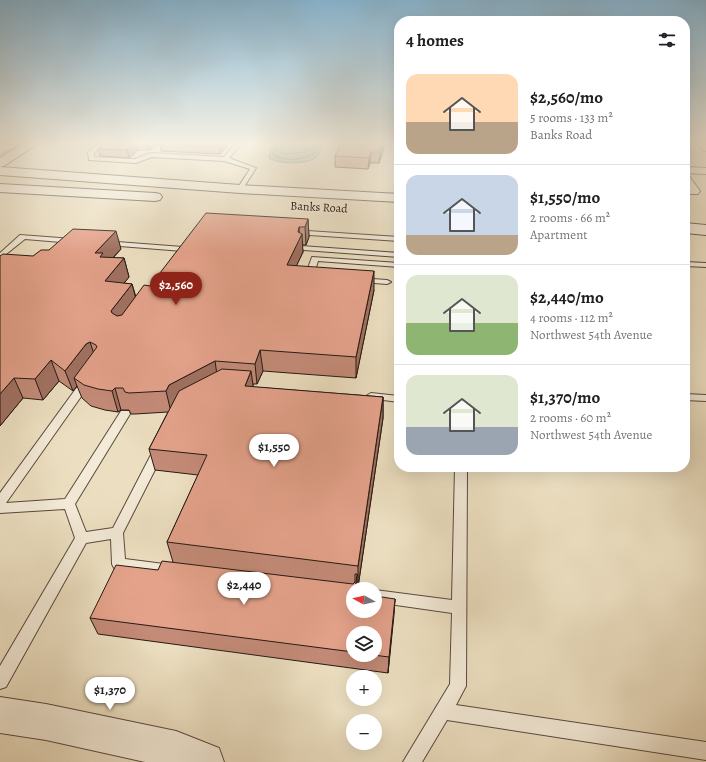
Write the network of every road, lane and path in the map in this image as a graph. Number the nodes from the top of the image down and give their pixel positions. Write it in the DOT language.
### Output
graph roads {
  1 [pos="121,180"];
  2 [pos="246,180"];
  3 [pos="690,185"];
  4 [pos="0,188"];
  5 [pos="240,189"];
  6 [pos="690,191"];
  7 [pos="168,198"];
  8 [pos="394,198"];
  9 [pos="215,201"];
  10 [pos="394,212"];
  11 [pos="690,221"];
  12 [pos="706,230"];
  13 [pos="284,232"];
  14 [pos="394,239"];
  15 [pos="79,241"];
  16 [pos="95,242"];
  17 [pos="304,248"];
  18 [pos="183,249"];
  19 [pos="394,255"];
  20 [pos="0,257"];
  21 [pos="690,264"];
  22 [pos="394,265"];
  23 [pos="706,266"];
  24 [pos="317,277"];
  25 [pos="356,280"];
  26 [pos="387,282"];
  27 [pos="93,373"];
  28 [pos="363,396"];
  29 [pos="690,397"];
  30 [pos="706,398"];
  31 [pos="394,399"];
  32 [pos="125,414"];
  33 [pos="162,443"];
  34 [pos="461,472"];
  35 [pos="0,502"];
  36 [pos="69,504"];
  37 [pos="0,508"];
  38 [pos="117,533"];
  39 [pos="82,538"];
  40 [pos="189,573"];
  41 [pos="382,597"];
  42 [pos="459,607"];
  43 [pos="0,681"];
  44 [pos="443,711"];
  45 [pos="0,715"];
  46 [pos="706,751"];
  47 [pos="204,762"];
  48 [pos="412,762"];
  1 -- 5 [label="street, Banks Road"];
  2 -- 5 [label="lane"];
  3 -- 6 [label="street"];
  4 -- 7 [label="street"];
  5 -- 8 [label="street, Banks Road"];
  9 -- 10 [label="street, Banks Road"];
  11 -- 12 [label="street"];
  13 -- 14 [label="lane"];
  15 -- 20 [label="lane"];
  16 -- 18 [label="lane"];
  17 -- 19 [label="lane"];
  21 -- 23 [label="lane"];
  22 -- 24 [label="lane"];
  25 -- 26 [label="lane"];
  27 -- 35 [label="lane"];
  28 -- 31 [label="lane"];
  29 -- 30 [label="lane"];
  32 -- 36 [label="lane"];
  33 -- 38 [label="lane"];
  34 -- 42 [label="lane"];
  36 -- 37 [label="lane"];
  36 -- 39 [label="lane"];
  38 -- 39 [label="lane"];
  38 -- 40 [label="lane"];
  39 -- 43 [label="lane"];
  41 -- 42 [label="lane"];
  42 -- 44 [label="lane"];
  44 -- 46 [label="lane"];
  44 -- 48 [label="lane"];
  45 -- 47 [label="street"];
}
